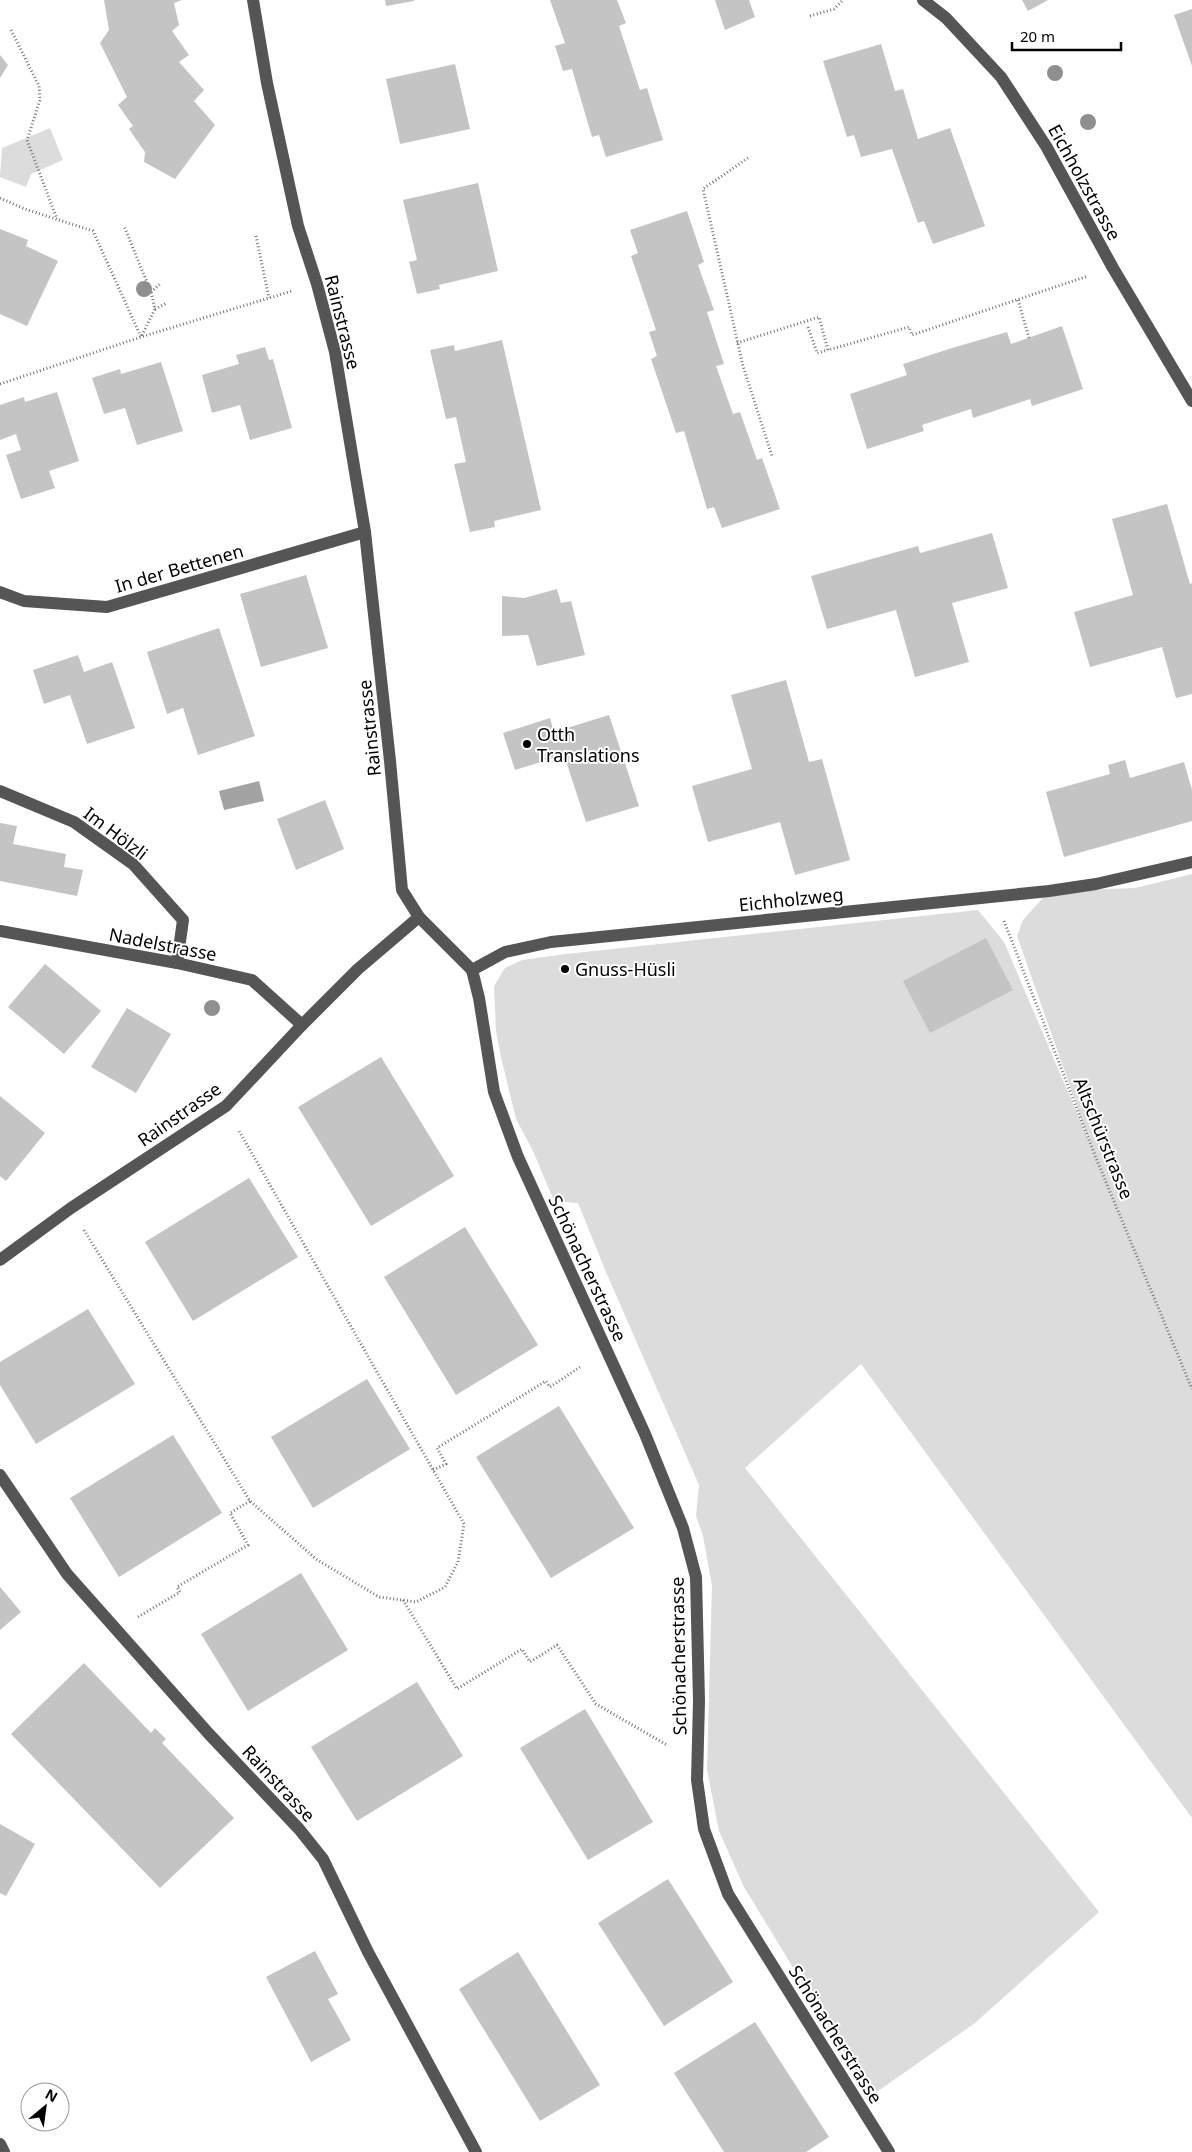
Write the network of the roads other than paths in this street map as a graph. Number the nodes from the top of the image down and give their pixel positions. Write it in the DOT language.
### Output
graph roads {
  1 [pos="253,0"];
  2 [pos="923,0"];
  3 [pos="1192,401"];
  4 [pos="365,532"];
  5 [pos="0,592"];
  6 [pos="0,791"];
  7 [pos="1192,862"];
  8 [pos="419,917"];
  9 [pos="0,931"];
  10 [pos="177,963"];
  11 [pos="472,970"];
  12 [pos="302,1025"];
  13 [pos="0,1260"];
  14 [pos="0,1475"];
  15 [pos="0,2144"];
  16 [pos="4,2152"];
  17 [pos="476,2152"];
  18 [pos="889,2152"];
  1 -- 4 [label="street, Rainstrasse"];
  2 -- 3 [label="street, Eichholzstrasse"];
  4 -- 5 [label="street, In der Bettenen"];
  4 -- 8 [label="street, Rainstrasse"];
  6 -- 10 [label="street, Im Hölzli"];
  7 -- 11 [label="street, Eichholzweg"];
  8 -- 11 [label="street"];
  8 -- 12 [label="street, Rainstrasse"];
  9 -- 10 [label="street, Nadelstrasse"];
  10 -- 12 [label="street, Nadelstrasse"];
  11 -- 18 [label="street, Schönacherstrasse"];
  12 -- 13 [label="street, Rainstrasse"];
  14 -- 17 [label="street, Rainstrasse"];
  15 -- 16 [label="street"];
}
